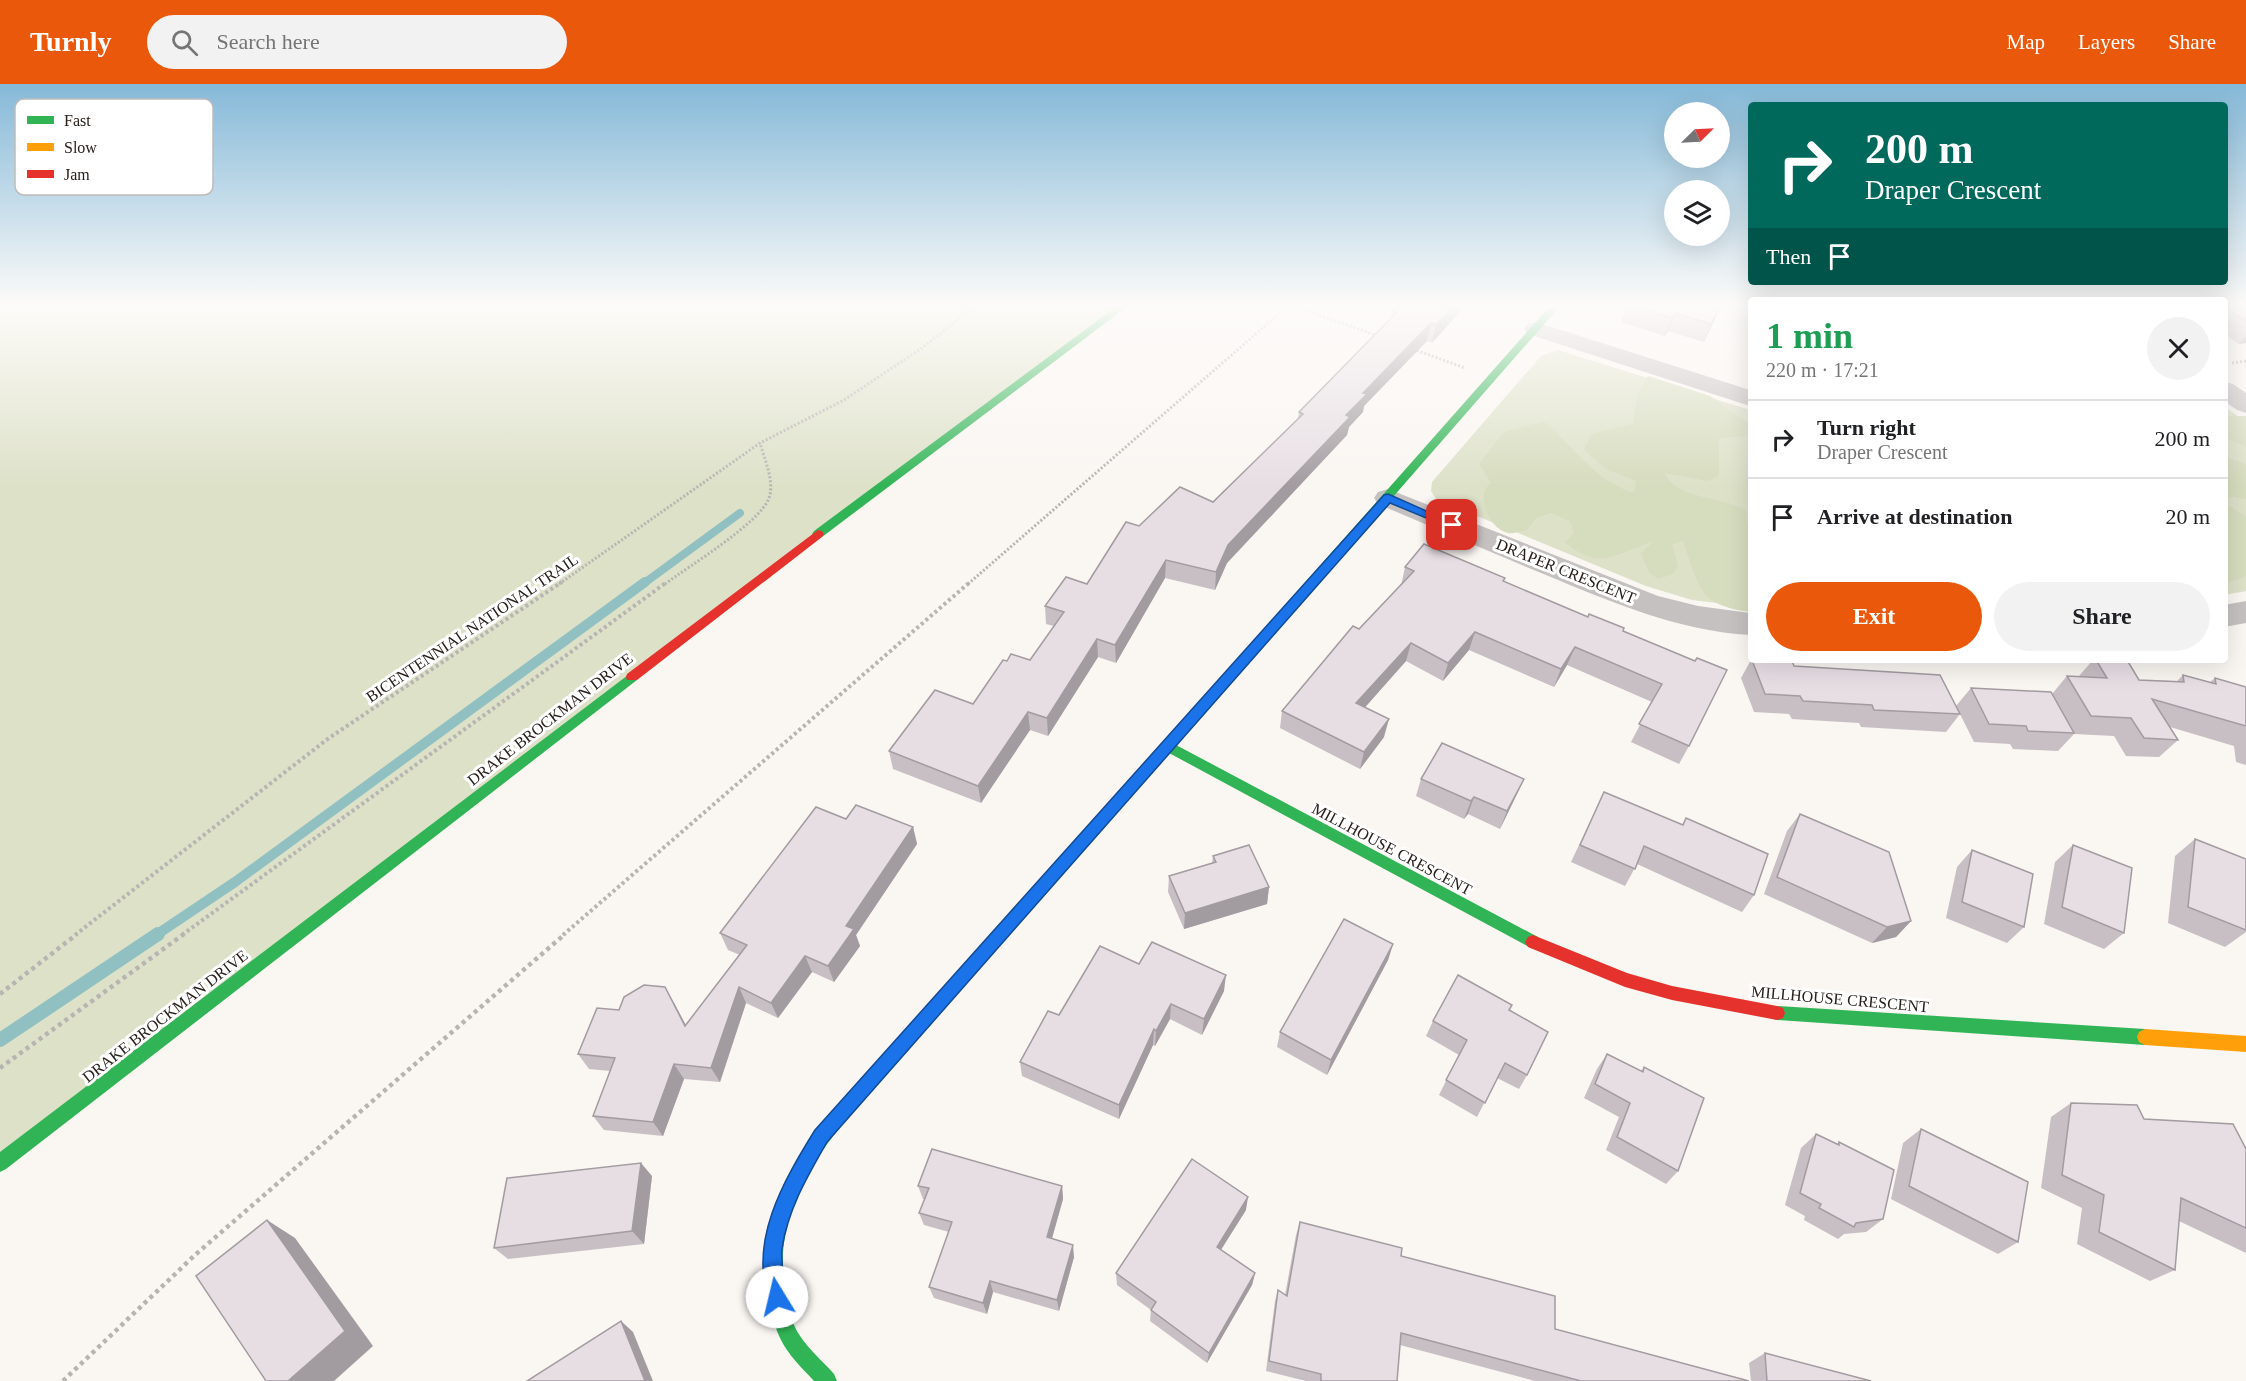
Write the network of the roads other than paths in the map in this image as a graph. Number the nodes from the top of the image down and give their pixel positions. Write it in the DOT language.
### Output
graph roads {
  1 [pos="1042,367"];
  2 [pos="1504,367"];
  3 [pos="1652,367"];
  4 [pos="2228,392"];
  5 [pos="1748,397"];
  6 [pos="2246,405"];
  7 [pos="1388,498"];
  8 [pos="2246,612"];
  9 [pos="2228,615"];
  10 [pos="1748,624"];
  11 [pos="1167,746"];
  12 [pos="2246,1044"];
  13 [pos="0,1163"];
  14 [pos="827,1381"];
  1 -- 13 [label="street, DRAKE BROCKMAN DRIVE"];
  2 -- 7 [label="street"];
  3 -- 5 [label="street"];
  4 -- 6 [label="street"];
  7 -- 10 [label="street, DRAPER CRESCENT"];
  7 -- 11 [label="street"];
  8 -- 9 [label="street"];
  11 -- 12 [label="street, MILLHOUSE CRESCENT"];
  11 -- 14 [label="street"];
}
